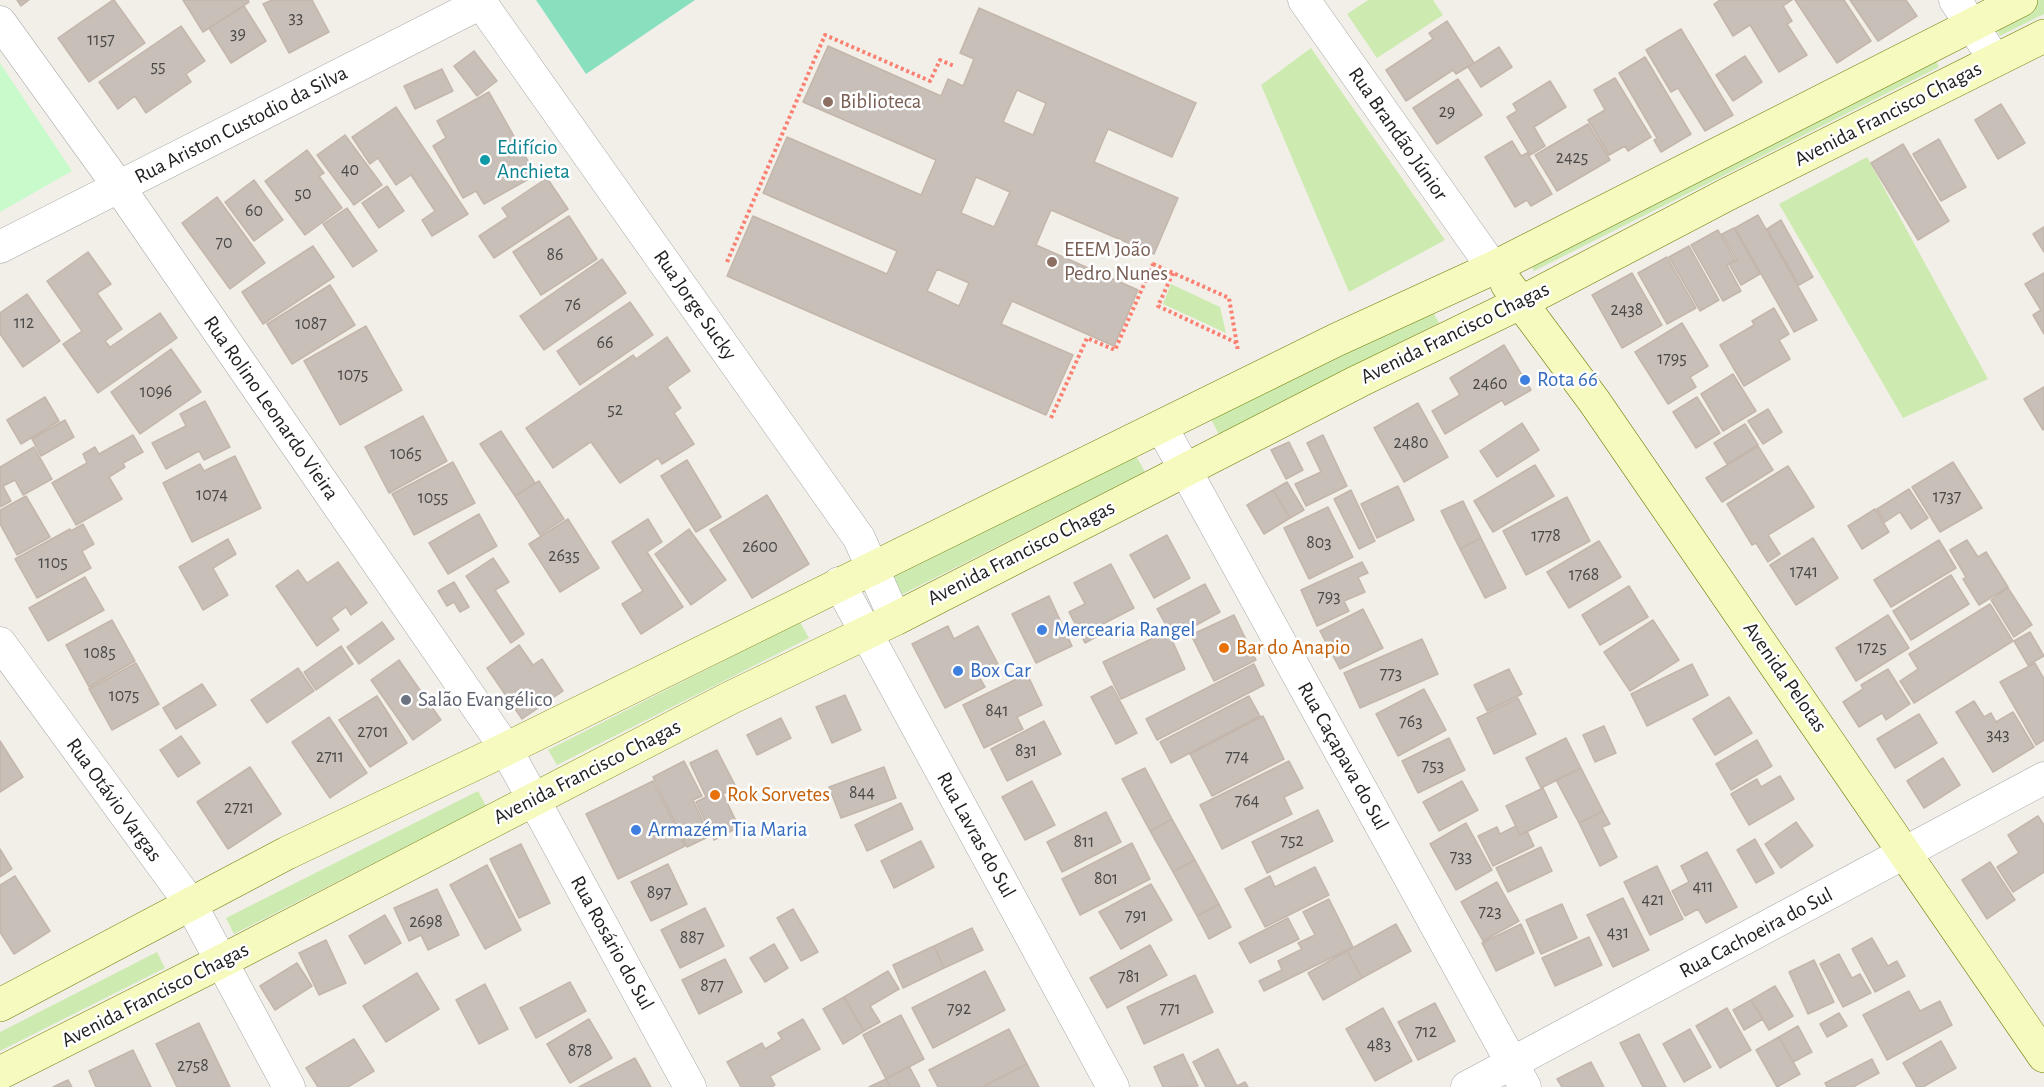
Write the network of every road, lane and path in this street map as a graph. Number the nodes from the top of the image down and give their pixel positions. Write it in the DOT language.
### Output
graph roads {
  1 [pos="1304,0"];
  2 [pos="2021,0"];
  3 [pos="480,2"];
  4 [pos="1963,12"];
  5 [pos="0,22"];
  6 [pos="2044,36"];
  7 [pos="1995,60"];
  8 [pos="954,66"];
  9 [pos="119,187"];
  10 [pos="0,247"];
  11 [pos="727,262"];
  12 [pos="1493,268"];
  13 [pos="1173,273"];
  14 [pos="1522,302"];
  15 [pos="1237,343"];
  16 [pos="1238,351"];
  17 [pos="1051,418"];
  18 [pos="1161,426"];
  19 [pos="1184,470"];
  20 [pos="873,567"];
  21 [pos="839,583"];
  22 [pos="895,619"];
  23 [pos="866,632"];
  24 [pos="0,643"];
  25 [pos="506,749"];
  26 [pos="2044,778"];
  27 [pos="533,800"];
  28 [pos="1906,852"];
  29 [pos="190,903"];
  30 [pos="222,961"];
  31 [pos="0,1005"];
  32 [pos="2044,1056"];
  33 [pos="0,1073"];
  34 [pos="1519,1075"];
  35 [pos="289,1087"];
  36 [pos="690,1087"];
  37 [pos="1113,1087"];
  38 [pos="1467,1087"];
  1 -- 12 [label="street, Rua Brandão Júnior"];
  2 -- 4 [label="main road, Avenida Francisco Chagas"];
  3 -- 9 [label="street, Rua Ariston Custodio da Silva"];
  3 -- 20 [label="street, Rua Jorge Sucky"];
  4 -- 7 [label="street"];
  4 -- 12 [label="main road, Avenida Francisco Chagas"];
  5 -- 9 [label="street, Rua Rolino Leonardo Vieira"];
  6 -- 7 [label="main road, Avenida Francisco Chagas"];
  7 -- 14 [label="main road, Avenida Francisco Chagas"];
  8 -- 11 [label="path"];
  9 -- 10 [label="street, Rua Ariston Custodio da Silva"];
  9 -- 25 [label="street, Rua Rolino Leonardo Vieira"];
  12 -- 14 [label="main road, Avenida Pelotas"];
  12 -- 18 [label="main road, Avenida Francisco Chagas"];
  13 -- 15 [label="path"];
  13 -- 15 [label="path"];
  13 -- 17 [label="path"];
  14 -- 19 [label="main road, Avenida Francisco Chagas"];
  14 -- 28 [label="main road, Avenida Pelotas"];
  15 -- 16 [label="path"];
  18 -- 19 [label="street, Rua Caçapava do Sul"];
  18 -- 20 [label="main road, Avenida Francisco Chagas"];
  19 -- 22 [label="main road, Avenida Francisco Chagas"];
  19 -- 34 [label="street, Rua Caçapava do Sul"];
  20 -- 21 [label="main road, Avenida Francisco Chagas"];
  20 -- 22 [label="street, Rua Jorge Sucky"];
  21 -- 23 [label="street, Rua Lavras do Sul"];
  21 -- 25 [label="main road, Avenida Francisco Chagas"];
  22 -- 23 [label="main road, Avenida Francisco Chagas"];
  23 -- 27 [label="main road, Avenida Francisco Chagas"];
  23 -- 37 [label="street, Rua Lavras do Sul"];
  24 -- 29 [label="street, Rua Otávio Vargas"];
  25 -- 27 [label="street, Rua Rolino Leonardo Vieira"];
  25 -- 29 [label="main road, Avenida Francisco Chagas"];
  26 -- 28 [label="street, Rua Cachoeira do Sul"];
  27 -- 30 [label="main road, Avenida Francisco Chagas"];
  27 -- 36 [label="street, Rua Rosário do Sul"];
  28 -- 32 [label="main road, Avenida Pelotas"];
  28 -- 34 [label="street, Rua Cachoeira do Sul"];
  29 -- 30 [label="street, Rua Otávio Vargas"];
  29 -- 31 [label="main road, Avenida Francisco Chagas"];
  30 -- 33 [label="main road, Avenida Francisco Chagas"];
  30 -- 35 [label="street, Rua Otávio Vargas"];
  34 -- 38 [label="street, Rua Cachoeira do Sul"];
}
